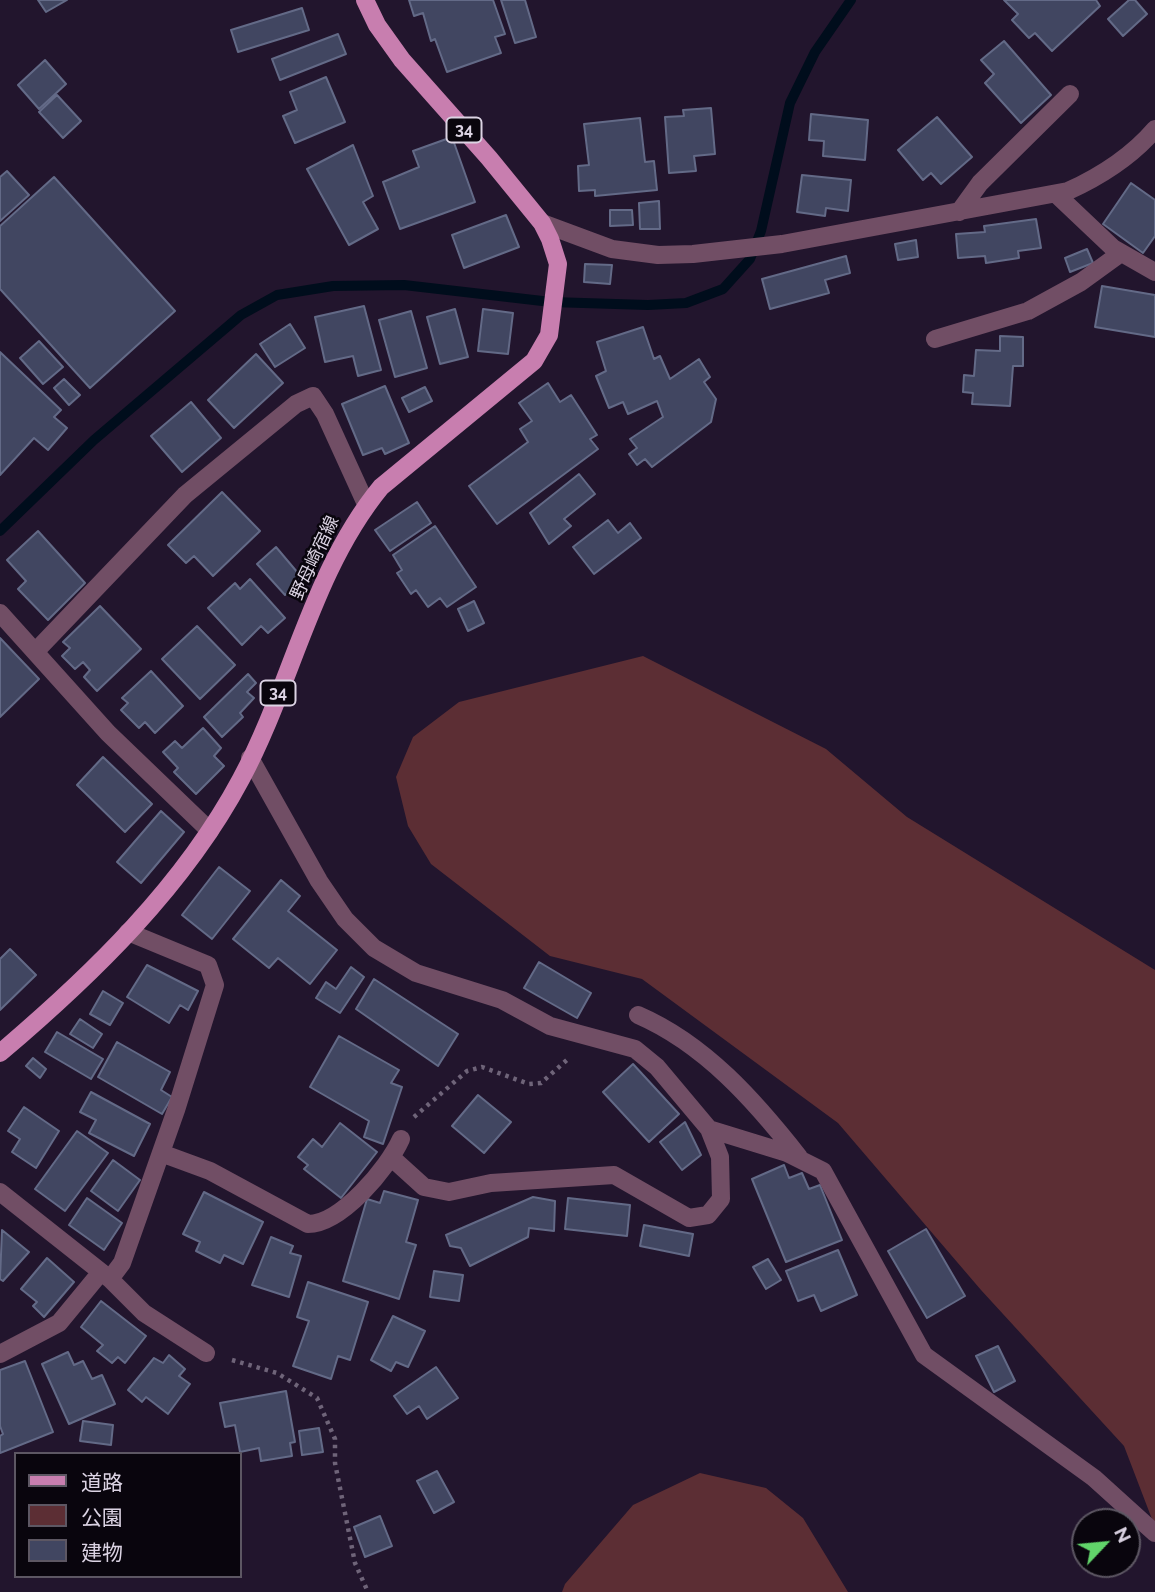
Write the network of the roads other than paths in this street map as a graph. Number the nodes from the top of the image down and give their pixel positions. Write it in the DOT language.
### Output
graph roads {
  1 [pos="365,0"];
  2 [pos="1070,94"];
  3 [pos="1155,129"];
  4 [pos="1056,194"];
  5 [pos="959,212"];
  6 [pos="542,223"];
  7 [pos="1121,253"];
  8 [pos="1155,272"];
  9 [pos="935,339"];
  10 [pos="366,505"];
  11 [pos="0,613"];
  12 [pos="35,652"];
  13 [pos="250,758"];
  14 [pos="210,831"];
  15 [pos="128,932"];
  16 [pos="638,1016"];
  17 [pos="0,1053"];
  18 [pos="709,1129"];
  19 [pos="401,1139"];
  20 [pos="161,1153"];
  21 [pos="392,1158"];
  22 [pos="801,1159"];
  23 [pos="0,1192"];
  24 [pos="106,1275"];
  25 [pos="206,1353"];
  26 [pos="0,1354"];
  27 [pos="1155,1534"];
  1 -- 6 [label="main road, 野母崎宿線 / 34"];
  2 -- 5 [label="street"];
  3 -- 4 [label="street"];
  4 -- 5 [label="street"];
  4 -- 7 [label="street"];
  5 -- 6 [label="street"];
  6 -- 10 [label="main road, 野母崎宿線 / 34"];
  7 -- 8 [label="street"];
  7 -- 9 [label="street"];
  10 -- 12 [label="street"];
  10 -- 13 [label="main road, 野母崎宿線 / 34"];
  11 -- 12 [label="street"];
  12 -- 14 [label="street"];
  13 -- 14 [label="main road, 野母崎宿線 / 34"];
  13 -- 18 [label="street"];
  14 -- 15 [label="main road, 野母崎宿線 / 34"];
  15 -- 17 [label="main road, 野母崎宿線 / 34"];
  15 -- 20 [label="street"];
  16 -- 22 [label="street"];
  18 -- 21 [label="street"];
  18 -- 22 [label="street"];
  19 -- 21 [label="street"];
  20 -- 21 [label="street"];
  20 -- 24 [label="street"];
  22 -- 27 [label="street"];
  23 -- 24 [label="street"];
  24 -- 25 [label="street"];
  24 -- 26 [label="street"];
}
